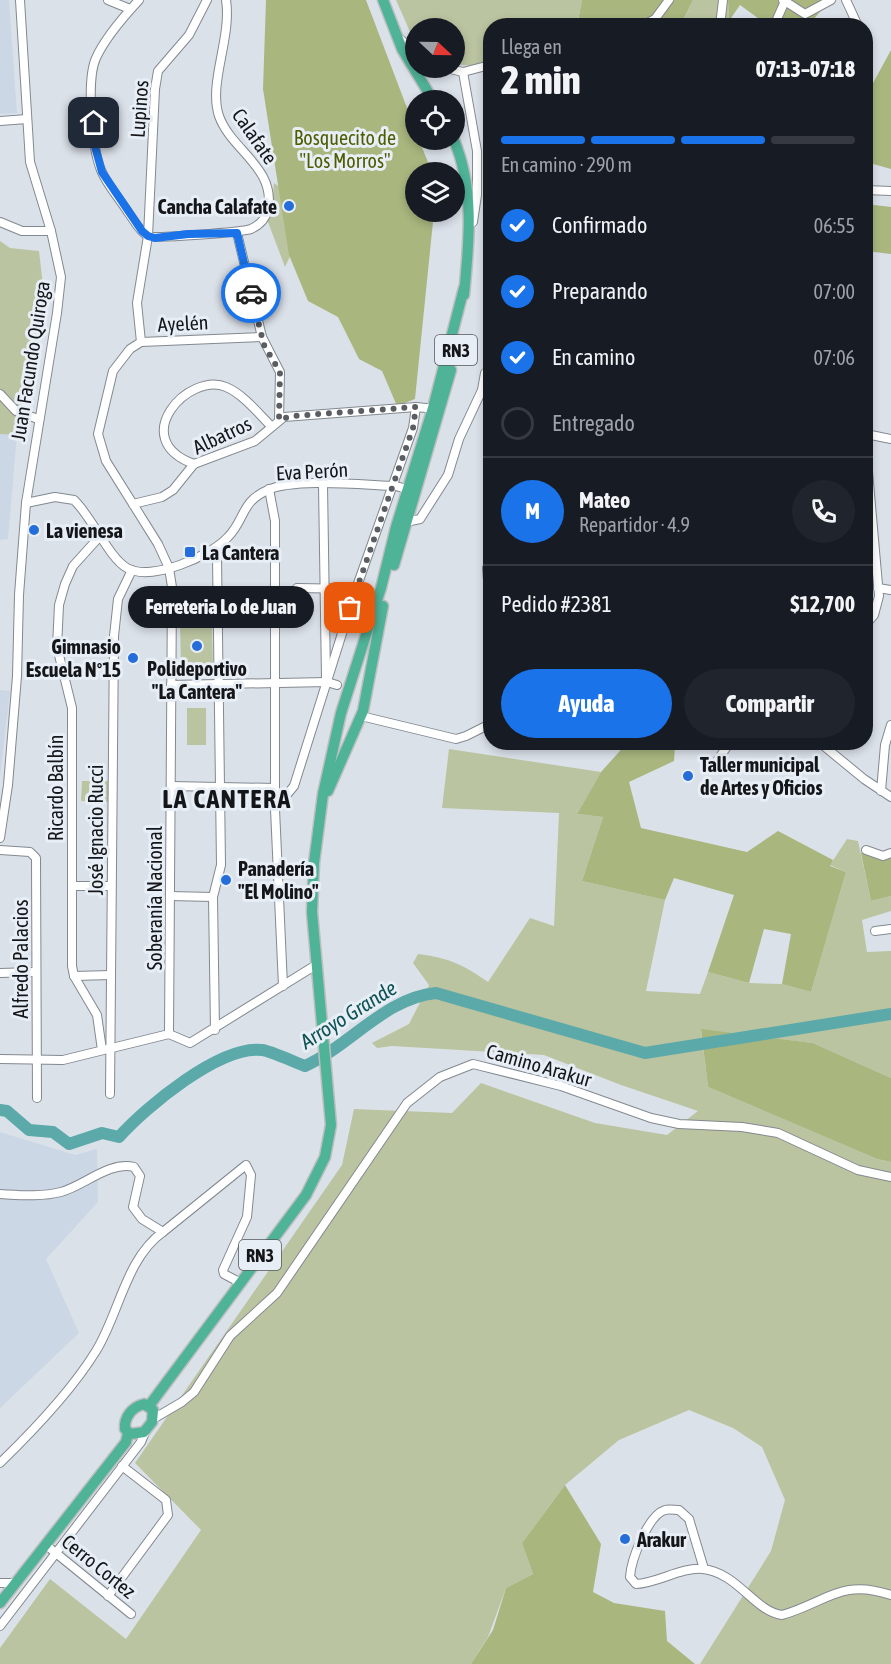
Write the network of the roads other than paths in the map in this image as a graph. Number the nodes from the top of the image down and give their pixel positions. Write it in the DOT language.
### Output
graph roads {
  1 [pos="20,0"];
  2 [pos="108,0"];
  3 [pos="139,0"];
  4 [pos="207,0"];
  5 [pos="226,0"];
  6 [pos="383,0"];
  7 [pos="669,0"];
  8 [pos="723,0"];
  9 [pos="831,0"];
  10 [pos="846,0"];
  11 [pos="784,1"];
  12 [pos="130,9"];
  13 [pos="657,18"];
  14 [pos="721,18"];
  15 [pos="777,18"];
  16 [pos="854,18"];
  17 [pos="396,37"];
  18 [pos="405,43"];
  19 [pos="483,67"];
  20 [pos="465,71"];
  21 [pos="464,78"];
  22 [pos="427,90"];
  23 [pos="27,119"];
  24 [pos="0,121"];
  25 [pos="457,150"];
  26 [pos="873,190"];
  27 [pos="891,191"];
  28 [pos="0,222"];
  29 [pos="51,231"];
  30 [pos="237,233"];
  31 [pos="148,236"];
  32 [pos="469,242"];
  33 [pos="262,337"];
  34 [pos="141,342"];
  35 [pos="483,384"];
  36 [pos="0,394"];
  37 [pos="416,407"];
  38 [pos="436,409"];
  39 [pos="38,419"];
  40 [pos="279,420"];
  41 [pos="271,426"];
  42 [pos="873,435"];
  43 [pos="891,439"];
  44 [pos="194,464"];
  45 [pos="323,485"];
  46 [pos="392,486"];
  47 [pos="269,489"];
  48 [pos="411,490"];
  49 [pos="26,503"];
  50 [pos="133,504"];
  51 [pos="405,522"];
  52 [pos="873,530"];
  53 [pos="101,535"];
  54 [pos="214,549"];
  55 [pos="169,568"];
  56 [pos="132,570"];
  57 [pos="297,588"];
  58 [pos="878,588"];
  59 [pos="325,589"];
  60 [pos="356,589"];
  61 [pos="891,591"];
  62 [pos="873,616"];
  63 [pos="351,677"];
  64 [pos="370,681"];
  65 [pos="327,682"];
  66 [pos="218,684"];
  67 [pos="276,684"];
  68 [pos="337,685"];
  69 [pos="171,686"];
  70 [pos="345,698"];
  71 [pos="366,698"];
  72 [pos="341,713"];
  73 [pos="360,718"];
  74 [pos="376,718"];
  75 [pos="891,725"];
  76 [pos="483,728"];
  77 [pos="725,750"];
  78 [pos="829,750"];
  79 [pos="713,767"];
  80 [pos="4,785"];
  81 [pos="171,786"];
  82 [pos="219,787"];
  83 [pos="275,788"];
  84 [pos="881,791"];
  85 [pos="891,797"];
  86 [pos="275,809"];
  87 [pos="321,811"];
  88 [pos="0,838"];
  89 [pos="0,850"];
  90 [pos="866,850"];
  91 [pos="891,853"];
  92 [pos="72,886"];
  93 [pos="111,886"];
  94 [pos="170,896"];
  95 [pos="213,897"];
  96 [pos="891,929"];
  97 [pos="875,931"];
  98 [pos="316,964"];
  99 [pos="35,972"];
  100 [pos="0,973"];
  101 [pos="111,975"];
  102 [pos="74,976"];
  103 [pos="283,986"];
  104 [pos="215,1030"];
  105 [pos="169,1034"];
  106 [pos="111,1047"];
  107 [pos="102,1050"];
  108 [pos="0,1059"];
  109 [pos="37,1061"];
  110 [pos="110,1094"];
  111 [pos="37,1098"];
  112 [pos="891,1177"];
  113 [pos="0,1194"];
  114 [pos="163,1232"];
  115 [pos="239,1282"];
  116 [pos="149,1406"];
  117 [pos="153,1419"];
  118 [pos="146,1430"];
  119 [pos="128,1433"];
  120 [pos="0,1463"];
  121 [pos="122,1466"];
  122 [pos="46,1545"];
  123 [pos="56,1554"];
  124 [pos="704,1569"];
  125 [pos="0,1583"];
  126 [pos="15,1583"];
  127 [pos="891,1594"];
  128 [pos="108,1596"];
  129 [pos="0,1603"];
  130 [pos="131,1614"];
  131 [pos="0,1626"];
  1 -- 23 [label="street, Juan Facundo Quiroga"];
  2 -- 12 [label="street"];
  3 -- 12 [label="street"];
  4 -- 31 [label="street, Lupinos"];
  5 -- 30 [label="street, Calafate"];
  6 -- 17 [label="highway"];
  7 -- 13 [label="street"];
  8 -- 14 [label="street"];
  9 -- 11 [label="street"];
  10 -- 16 [label="street"];
  11 -- 15 [label="street"];
  12 -- 31 [label="street"];
  17 -- 18 [label="street"];
  17 -- 22 [label="highway"];
  19 -- 20 [label="street"];
  21 -- 32 [label="street"];
  23 -- 24 [label="street"];
  23 -- 29 [label="street, Juan Facundo Quiroga"];
  25 -- 32 [label="highway, RN3"];
  26 -- 27 [label="street"];
  28 -- 29 [label="street"];
  29 -- 39 [label="street, Juan Facundo Quiroga"];
  30 -- 31 [label="street"];
  30 -- 33 [label="street"];
  31 -- 34 [label="street"];
  32 -- 38 [label="highway, RN3"];
  33 -- 34 [label="street, Ayelén"];
  33 -- 40 [label="street"];
  34 -- 50 [label="street, Soberanía Nacional"];
  35 -- 51 [label="street"];
  36 -- 39 [label="street"];
  37 -- 38 [label="street, Albatros"];
  37 -- 40 [label="street, Albatros"];
  37 -- 46 [label="street"];
  38 -- 48 [label="highway, RN3"];
  39 -- 49 [label="street, Juan Facundo Quiroga"];
  40 -- 41 [label="street, Albatros"];
  41 -- 44 [label="street, Albatros"];
  41 -- 44 [label="street"];
  42 -- 43 [label="street"];
  44 -- 50 [label="street, Albatros"];
  45 -- 46 [label="street, Eva Perón"];
  45 -- 47 [label="street, Eva Perón"];
  45 -- 59 [label="street"];
  46 -- 48 [label="street, Eva Perón"];
  46 -- 60 [label="street"];
  47 -- 54 [label="street, Eva Perón"];
  47 -- 67 [label="street"];
  48 -- 51 [label="highway, RN3"];
  48 -- 63 [label="highway, RN3"];
  49 -- 53 [label="street"];
  49 -- 80 [label="street, Juan Facundo Quiroga"];
  50 -- 55 [label="street, Soberanía Nacional"];
  51 -- 64 [label="highway, RN3"];
  52 -- 58 [label="street"];
  53 -- 56 [label="street"];
  53 -- 92 [label="street, Ricardo Balbín"];
  54 -- 55 [label="street, Eva Perón"];
  54 -- 66 [label="street"];
  55 -- 56 [label="street, Eva Perón"];
  55 -- 69 [label="street, Soberanía Nacional"];
  56 -- 93 [label="street, José Ignacio Rucci"];
  57 -- 59 [label="street"];
  58 -- 61 [label="street"];
  58 -- 62 [label="street"];
  59 -- 60 [label="street"];
  59 -- 65 [label="street"];
  60 -- 65 [label="street"];
  63 -- 64 [label="highway"];
  63 -- 68 [label="street"];
  63 -- 70 [label="highway, RN3"];
  64 -- 71 [label="highway, RN3"];
  65 -- 67 [label="street"];
  65 -- 68 [label="street"];
  65 -- 86 [label="street"];
  66 -- 67 [label="street"];
  66 -- 69 [label="street"];
  66 -- 82 [label="street"];
  67 -- 83 [label="street"];
  68 -- 70 [label="street"];
  69 -- 81 [label="street, Soberanía Nacional"];
  70 -- 72 [label="highway, RN3"];
  71 -- 73 [label="highway, RN3"];
  71 -- 74 [label="street"];
  72 -- 73 [label="highway"];
  72 -- 87 [label="highway, RN3"];
  73 -- 74 [label="street"];
  73 -- 87 [label="highway, RN3"];
  74 -- 76 [label="street"];
  75 -- 84 [label="street"];
  77 -- 79 [label="street"];
  78 -- 84 [label="street"];
  80 -- 88 [label="street, Juan Facundo Quiroga"];
  81 -- 82 [label="street"];
  81 -- 94 [label="street, Soberanía Nacional"];
  82 -- 83 [label="street"];
  82 -- 95 [label="street"];
  83 -- 86 [label="street"];
  84 -- 85 [label="street"];
  86 -- 103 [label="street"];
  87 -- 98 [label="highway, RN3"];
  89 -- 99 [label="street, Alfredo Palacios"];
  90 -- 91 [label="street"];
  92 -- 93 [label="street"];
  92 -- 102 [label="street, Ricardo Balbín"];
  93 -- 101 [label="street, José Ignacio Rucci"];
  94 -- 95 [label="street"];
  94 -- 105 [label="street, Soberanía Nacional"];
  95 -- 104 [label="street"];
  96 -- 97 [label="street"];
  98 -- 103 [label="street"];
  98 -- 115 [label="highway, RN3"];
  99 -- 100 [label="street"];
  99 -- 109 [label="street, Alfredo Palacios"];
  101 -- 102 [label="street"];
  101 -- 106 [label="street, José Ignacio Rucci"];
  102 -- 107 [label="street, Ricardo Balbín"];
  103 -- 104 [label="street"];
  104 -- 105 [label="street"];
  105 -- 106 [label="street"];
  106 -- 107 [label="street"];
  106 -- 110 [label="street, José Ignacio Rucci"];
  107 -- 109 [label="street"];
  108 -- 109 [label="street"];
  109 -- 111 [label="street, Alfredo Palacios"];
  112 -- 117 [label="street, Camino Arakur"];
  113 -- 114 [label="street"];
  114 -- 115 [label="street"];
  114 -- 120 [label="street"];
  115 -- 116 [label="highway, RN3"];
  116 -- 117 [label="highway"];
  116 -- 119 [label="highway, RN3"];
  117 -- 118 [label="highway"];
  118 -- 119 [label="highway"];
  118 -- 121 [label="street"];
  119 -- 122 [label="highway, RN3"];
  121 -- 123 [label="street"];
  121 -- 128 [label="street"];
  122 -- 123 [label="street, Cerro Cortez"];
  122 -- 126 [label="highway, RN3"];
  123 -- 128 [label="street, Cerro Cortez"];
  123 -- 131 [label="street"];
  124 -- 124 [label="street"];
  124 -- 127 [label="street"];
  125 -- 126 [label="street"];
  126 -- 129 [label="highway, RN3"];
  128 -- 130 [label="street, Cerro Cortez"];
}
